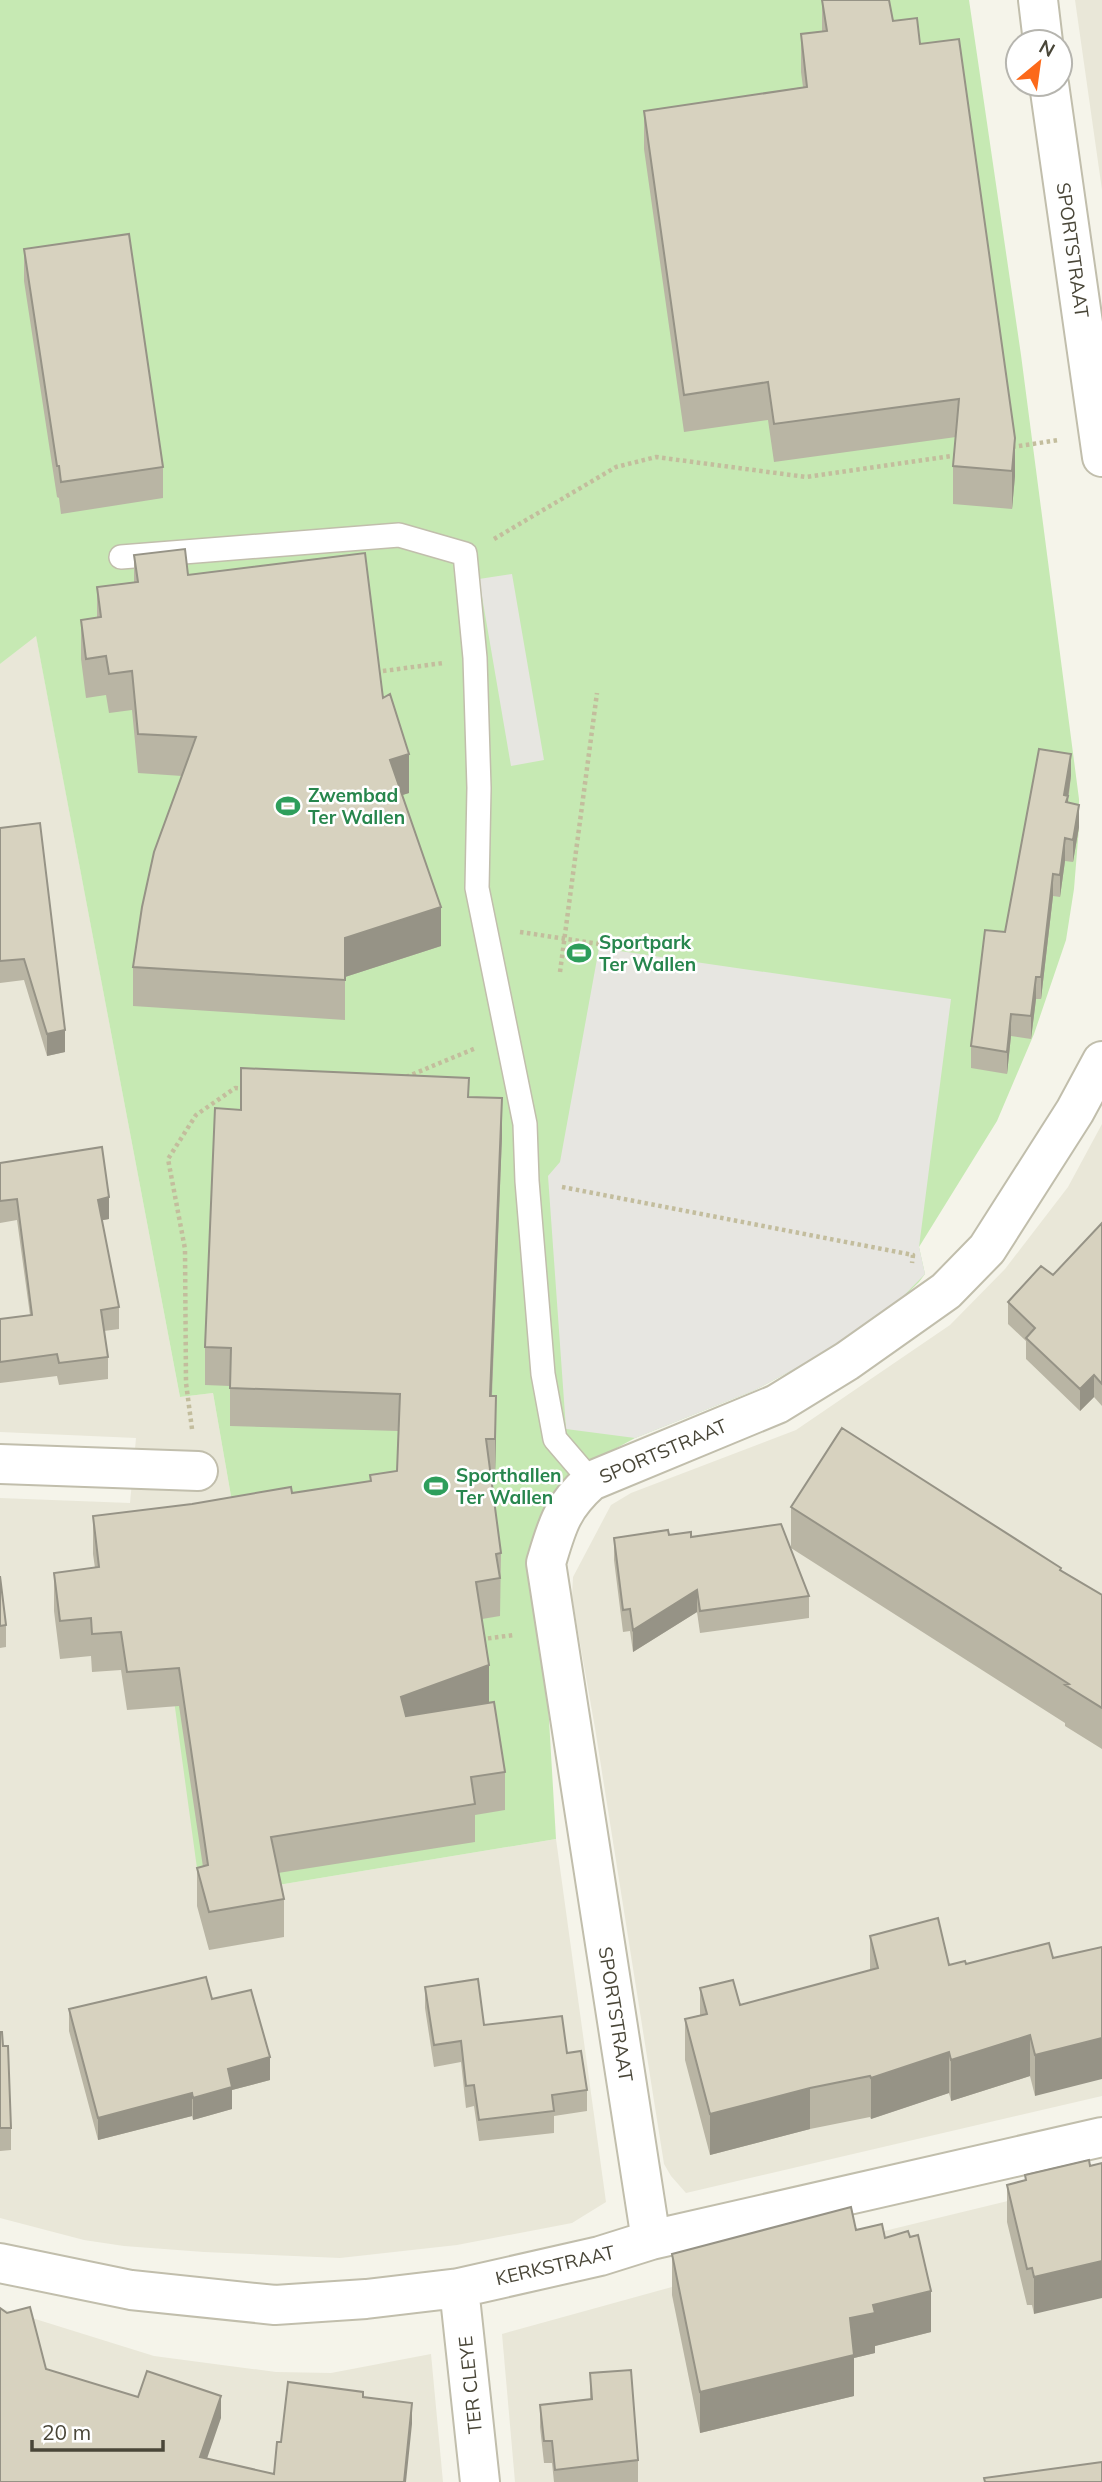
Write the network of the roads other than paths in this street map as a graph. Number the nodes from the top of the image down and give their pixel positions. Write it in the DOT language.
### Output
graph roads {
  1 [pos="1038,0"];
  2 [pos="1042,28"];
  3 [pos="1051,98"];
  4 [pos="1100,445"];
  5 [pos="121,557"];
  6 [pos="1102,1061"];
  7 [pos="0,1464"];
  8 [pos="198,1471"];
  9 [pos="591,1481"];
  10 [pos="1102,2137"];
  11 [pos="651,2240"];
  12 [pos="0,2263"];
  13 [pos="459,2288"];
  14 [pos="480,2482"];
  1 -- 2 [label="street"];
  3 -- 4 [label="street, SPORTSTRAAT"];
  5 -- 9 [label="lane"];
  6 -- 9 [label="street, SPORTSTRAAT"];
  7 -- 8 [label="street"];
  9 -- 11 [label="street, SPORTSTRAAT"];
  10 -- 11 [label="street, KERKSTRAAT"];
  11 -- 13 [label="street, KERKSTRAAT"];
  12 -- 13 [label="street, KERKSTRAAT"];
  13 -- 14 [label="street, TER CLEYE"];
}
